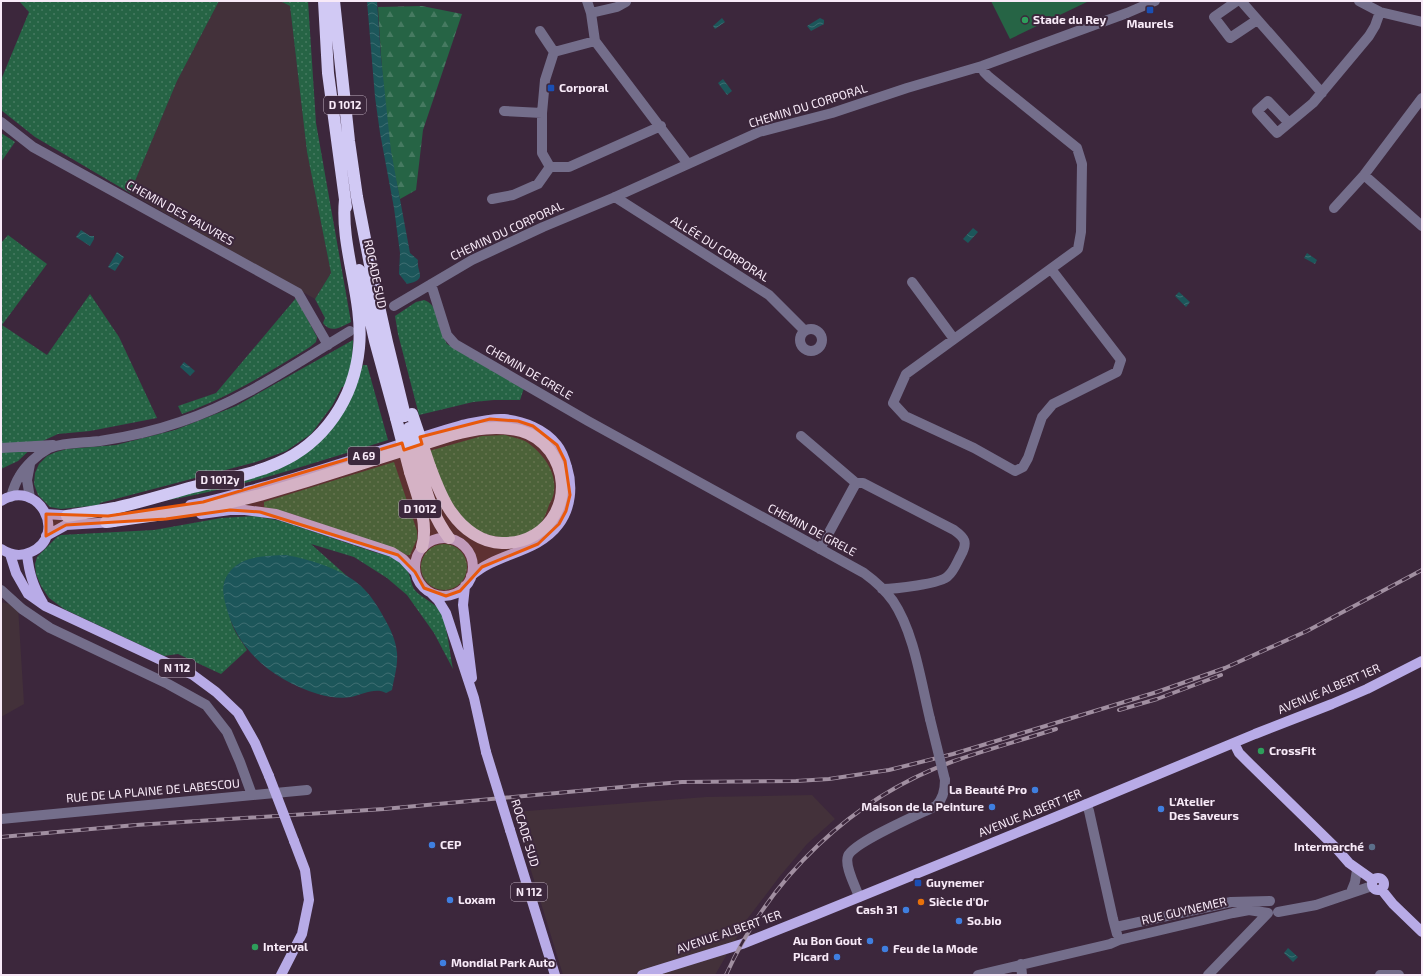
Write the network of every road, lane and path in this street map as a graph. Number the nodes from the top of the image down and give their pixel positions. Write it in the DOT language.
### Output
graph roads {
  1 [pos="324,1"];
  2 [pos="334,1"];
  3 [pos="587,1"];
  4 [pos="1154,1"];
  5 [pos="1237,1"];
  6 [pos="1241,1"];
  7 [pos="1359,1"];
  8 [pos="626,2"];
  9 [pos="1380,12"];
  10 [pos="591,13"];
  11 [pos="1257,20"];
  12 [pos="1422,22"];
  13 [pos="540,32"];
  14 [pos="595,41"];
  15 [pos="554,52"];
  16 [pos="982,66"];
  17 [pos="1322,93"];
  18 [pos="1422,98"];
  19 [pos="504,111"];
  20 [pos="542,113"];
  21 [pos="1,122"];
  22 [pos="1289,123"];
  23 [pos="661,126"];
  24 [pos="673,143"];
  25 [pos="688,164"];
  26 [pos="550,167"];
  27 [pos="666,174"];
  28 [pos="1364,175"];
  29 [pos="615,197"];
  30 [pos="345,199"];
  31 [pos="492,199"];
  32 [pos="1334,208"];
  33 [pos="1422,226"];
  34 [pos="1052,269"];
  35 [pos="912,282"];
  36 [pos="431,284"];
  37 [pos="394,306"];
  38 [pos="350,331"];
  39 [pos="805,332"];
  40 [pos="954,339"];
  41 [pos="328,345"];
  42 [pos="404,416"];
  43 [pos="801,436"];
  44 [pos="61,444"];
  45 [pos="1,448"];
  46 [pos="30,463"];
  47 [pos="420,469"];
  48 [pos="856,483"];
  49 [pos="11,496"];
  50 [pos="30,498"];
  51 [pos="1,501"];
  52 [pos="46,514"];
  53 [pos="67,516"];
  54 [pos="106,522"];
  55 [pos="46,536"];
  56 [pos="449,538"];
  57 [pos="422,547"];
  58 [pos="820,549"];
  59 [pos="5,552"];
  60 [pos="27,554"];
  61 [pos="415,572"];
  62 [pos="471,576"];
  63 [pos="466,586"];
  64 [pos="882,589"];
  65 [pos="1,590"];
  66 [pos="431,593"];
  67 [pos="45,606"];
  68 [pos="1422,661"];
  69 [pos="474,698"];
  70 [pos="1234,743"];
  71 [pos="307,790"];
  72 [pos="252,795"];
  73 [pos="1086,804"];
  74 [pos="1,818"];
  75 [pos="1357,870"];
  76 [pos="1375,885"];
  77 [pos="1351,892"];
  78 [pos="859,897"];
  79 [pos="1270,901"];
  80 [pos="1278,912"];
  81 [pos="1268,913"];
  82 [pos="1116,927"];
  83 [pos="1422,932"];
  84 [pos="1119,940"];
  85 [pos="1021,964"];
  86 [pos="281,975"];
  87 [pos="555,975"];
  88 [pos="642,975"];
  89 [pos="978,975"];
  90 [pos="1022,975"];
  91 [pos="1208,975"];
  92 [pos="1380,975"];
  93 [pos="1399,975"];
  1 -- 30 [label="highway, ROCADE SUD / D 1012"];
  2 -- 42 [label="highway, ROCADE SUD / D 1012"];
  3 -- 10 [label="street"];
  4 -- 16 [label="street, CHEMIN DU CORPORAL"];
  5 -- 11 [label="street"];
  6 -- 11 [label="street"];
  7 -- 9 [label="street"];
  8 -- 10 [label="street"];
  9 -- 12 [label="street"];
  9 -- 17 [label="street"];
  10 -- 14 [label="street"];
  11 -- 17 [label="street"];
  13 -- 15 [label="street"];
  14 -- 15 [label="street"];
  14 -- 23 [label="street"];
  15 -- 20 [label="street"];
  16 -- 25 [label="street, CHEMIN DU CORPORAL"];
  16 -- 34 [label="street"];
  17 -- 22 [label="street"];
  18 -- 28 [label="street"];
  19 -- 20 [label="street"];
  20 -- 26 [label="street"];
  21 -- 41 [label="street, CHEMIN DES PAUVRES"];
  23 -- 24 [label="street"];
  23 -- 26 [label="street"];
  24 -- 25 [label="street"];
  24 -- 27 [label="street"];
  25 -- 27 [label="street, CHEMIN DU CORPORAL"];
  26 -- 31 [label="street"];
  27 -- 29 [label="street, CHEMIN DU CORPORAL"];
  28 -- 32 [label="street"];
  28 -- 33 [label="street"];
  29 -- 36 [label="street, CHEMIN DU CORPORAL"];
  29 -- 39 [label="street, ALLÉE DU CORPORAL"];
  30 -- 42 [label="highway, ROCADE SUD / D 1012"];
  30 -- 53 [label="highway, D 1012y"];
  34 -- 40 [label="street"];
  34 -- 40 [label="street"];
  35 -- 40 [label="street"];
  36 -- 37 [label="street, CHEMIN DU CORPORAL"];
  36 -- 58 [label="street, CHEMIN DE GRELE"];
  38 -- 41 [label="street"];
  41 -- 44 [label="street"];
  42 -- 47 [label="highway, ROCADE SUD / D 1012, bridge"];
  43 -- 48 [label="street"];
  44 -- 45 [label="street"];
  44 -- 46 [label="street"];
  46 -- 49 [label="street"];
  46 -- 50 [label="street"];
  47 -- 54 [label="highway, A 69"];
  47 -- 56 [label="highway, ROCADE SUD / D 1012"];
  47 -- 57 [label="highway, ROCADE SUD / D 1012"];
  48 -- 58 [label="street"];
  48 -- 64 [label="street"];
  49 -- 50 [label="main road"];
  49 -- 51 [label="main road"];
  50 -- 52 [label="main road"];
  52 -- 53 [label="main road"];
  52 -- 55 [label="main road"];
  53 -- 62 [label="main road, A 69"];
  54 -- 55 [label="main road"];
  54 -- 61 [label="main road"];
  55 -- 60 [label="main road"];
  56 -- 57 [label="main road"];
  56 -- 62 [label="main road"];
  57 -- 61 [label="main road"];
  58 -- 64 [label="street, CHEMIN DE GRELE"];
  59 -- 60 [label="main road"];
  59 -- 67 [label="main road, N 112"];
  60 -- 67 [label="main road"];
  61 -- 66 [label="main road"];
  62 -- 63 [label="main road"];
  63 -- 66 [label="main road"];
  63 -- 69 [label="main road, ROCADE SUD"];
  64 -- 78 [label="street, CHEMIN DE GRELE, bridge"];
  65 -- 72 [label="street"];
  66 -- 69 [label="main road, ROCADE SUD"];
  67 -- 86 [label="main road, N 112, bridge"];
  68 -- 70 [label="main road, AVENUE ALBERT 1ER"];
  69 -- 87 [label="main road, ROCADE SUD / N 112, bridge"];
  70 -- 73 [label="main road, AVENUE ALBERT 1ER"];
  70 -- 75 [label="main road"];
  71 -- 72 [label="street, RUE DE LA PLAINE DE LABESCOU"];
  72 -- 74 [label="street, RUE DE LA PLAINE DE LABESCOU"];
  73 -- 78 [label="main road, AVENUE ALBERT 1ER"];
  73 -- 82 [label="street"];
  75 -- 76 [label="main road"];
  75 -- 77 [label="street"];
  76 -- 77 [label="street"];
  76 -- 83 [label="main road"];
  77 -- 80 [label="street"];
  78 -- 88 [label="main road, AVENUE ALBERT 1ER"];
  79 -- 80 [label="street"];
  79 -- 81 [label="street"];
  79 -- 82 [label="street, RUE GUYNEMER"];
  80 -- 81 [label="street"];
  81 -- 84 [label="street, RUE GUYNEMER"];
  81 -- 91 [label="street"];
  82 -- 84 [label="street"];
  84 -- 85 [label="street, RUE GUYNEMER"];
  85 -- 89 [label="street, RUE GUYNEMER"];
  85 -- 90 [label="street"];
  92 -- 93 [label="street"];
}
